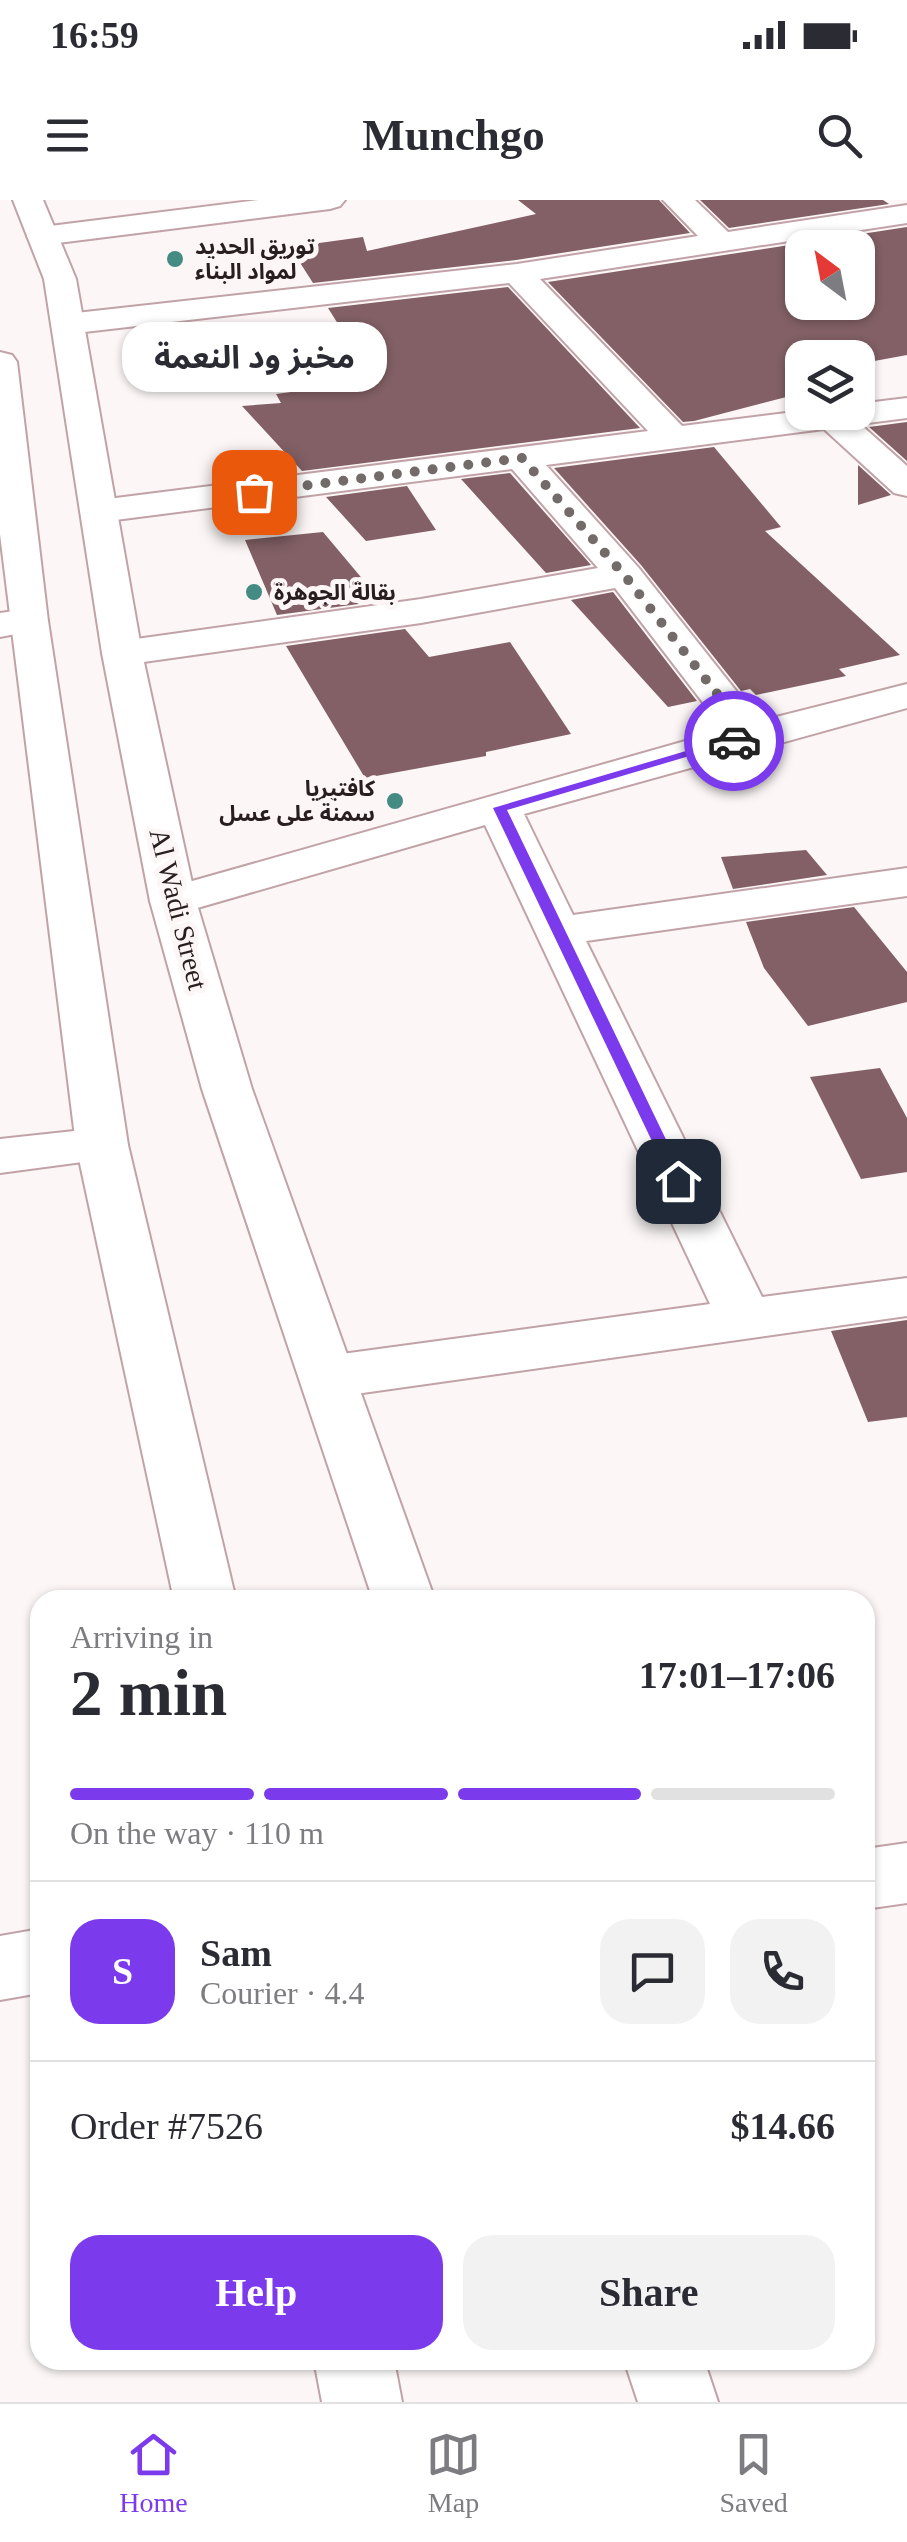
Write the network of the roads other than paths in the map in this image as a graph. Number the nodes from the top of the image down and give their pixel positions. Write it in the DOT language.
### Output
graph roads {
  1 [pos="28,200"];
  2 [pos="330,200"];
  3 [pos="678,200"];
  4 [pos="907,214"];
  5 [pos="42,236"];
  6 [pos="720,241"];
  7 [pos="517,273"];
  8 [pos="67,324"];
  9 [pos="0,362"];
  10 [pos="907,408"];
  11 [pos="875,412"];
  12 [pos="785,423"];
  13 [pos="846,430"];
  14 [pos="673,437"];
  15 [pos="7,458"];
  16 [pos="522,458"];
  17 [pos="907,485"];
  18 [pos="100,511"];
  19 [pos="625,576"];
  20 [pos="14,623"];
  21 [pos="122,653"];
  22 [pos="907,696"];
  23 [pos="750,736"];
  24 [pos="500,808"];
  25 [pos="907,882"];
  26 [pos="173,901"];
  27 [pos="559,931"];
  28 [pos="102,1146"];
  29 [pos="0,1156"];
  30 [pos="907,1298"];
  31 [pos="745,1320"];
  32 [pos="327,1377"];
  33 [pos="204,1590"];
  34 [pos="401,1590"];
  35 [pos="907,1874"];
  36 [pos="875,1878"];
  37 [pos="30,1963"];
  38 [pos="0,1968"];
  39 [pos="356,2370"];
  40 [pos="667,2370"];
  41 [pos="362,2402"];
  42 [pos="678,2402"];
  1 -- 5 [label="street, Al Wadi Street"];
  2 -- 5 [label="street"];
  3 -- 6 [label="street"];
  4 -- 6 [label="street"];
  5 -- 8 [label="street, Al Wadi Street"];
  6 -- 7 [label="street"];
  7 -- 8 [label="street"];
  7 -- 14 [label="street"];
  8 -- 18 [label="street, Al Wadi Street"];
  9 -- 15 [label="street"];
  10 -- 11 [label="street"];
  12 -- 14 [label="street"];
  13 -- 17 [label="street"];
  14 -- 16 [label="street"];
  15 -- 20 [label="street"];
  16 -- 18 [label="street"];
  16 -- 19 [label="street"];
  18 -- 21 [label="street, Al Wadi Street"];
  19 -- 21 [label="street"];
  19 -- 23 [label="street"];
  20 -- 28 [label="street"];
  21 -- 26 [label="street, Al Wadi Street"];
  22 -- 23 [label="street"];
  23 -- 24 [label="street"];
  24 -- 26 [label="street"];
  24 -- 27 [label="street"];
  25 -- 27 [label="street"];
  26 -- 32 [label="street, Al Wadi Street"];
  27 -- 31 [label="street"];
  28 -- 29 [label="street"];
  28 -- 33 [label="street"];
  30 -- 31 [label="street"];
  31 -- 32 [label="street"];
  32 -- 34 [label="street, Al Wadi Street"];
  35 -- 36 [label="street"];
  37 -- 38 [label="street"];
  39 -- 41 [label="street"];
  40 -- 42 [label="street"];
}
